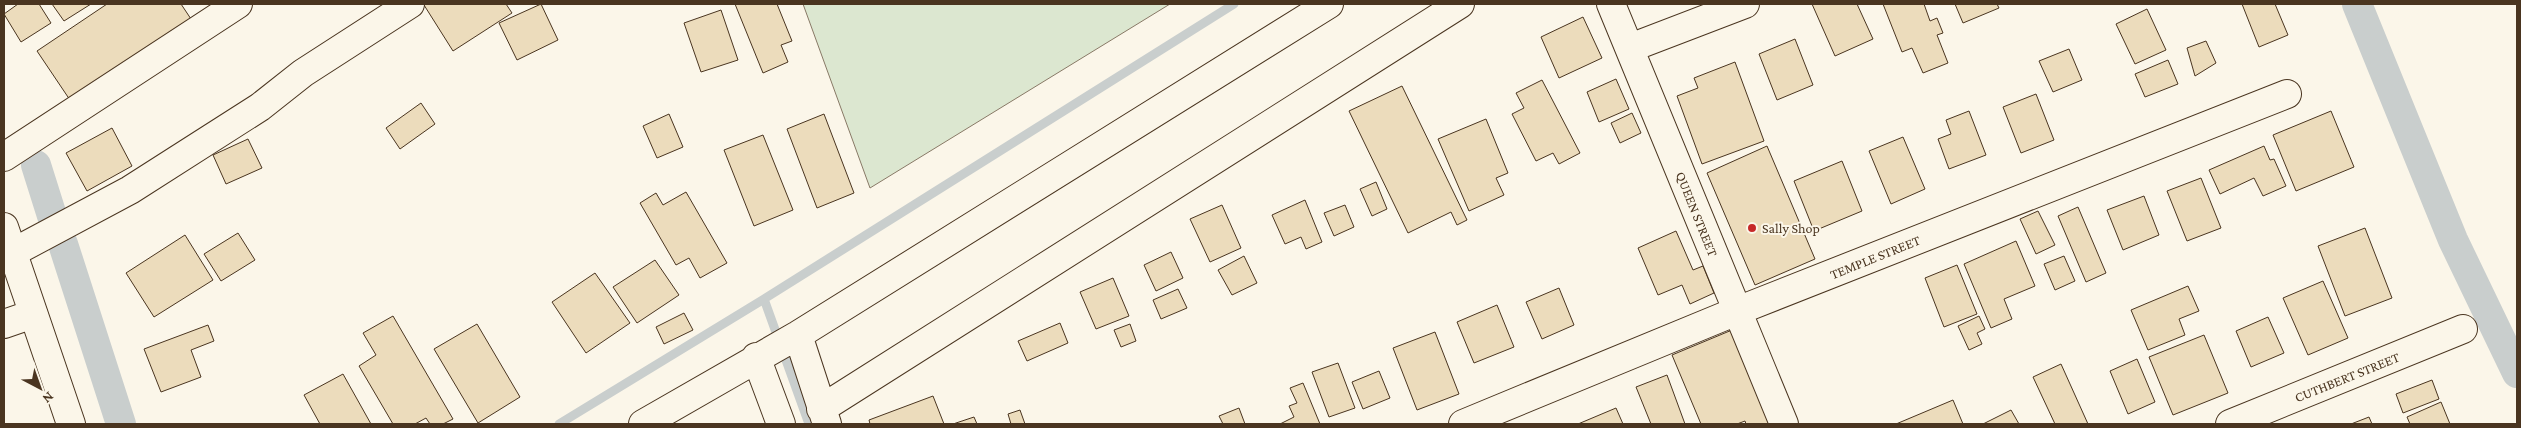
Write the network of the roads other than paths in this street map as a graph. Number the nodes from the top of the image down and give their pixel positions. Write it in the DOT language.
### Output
graph roads {
  1 [pos="238,4"];
  2 [pos="410,4"];
  3 [pos="1460,4"];
  4 [pos="1610,4"];
  5 [pos="1745,4"];
  6 [pos="1315,8"];
  7 [pos="1630,48"];
  8 [pos="2287,94"];
  9 [pos="4,157"];
  10 [pos="4,227"];
  11 [pos="12,253"];
  12 [pos="1737,311"];
  13 [pos="33,314"];
  14 [pos="4,324"];
  15 [pos="2463,329"];
  16 [pos="798,335"];
  17 [pos="756,358"];
  18 [pos="824,417"];
  19 [pos="71,424"];
  20 [pos="643,424"];
  21 [pos="781,424"];
  22 [pos="1463,424"];
  23 [pos="1784,424"];
  24 [pos="2230,424"];
  1 -- 9 [label="street"];
  2 -- 11 [label="street"];
  3 -- 18 [label="street"];
  4 -- 7 [label="street, QUEEN STREET"];
  5 -- 7 [label="street"];
  6 -- 16 [label="street"];
  7 -- 12 [label="street, QUEEN STREET"];
  8 -- 12 [label="street, TEMPLE STREET"];
  10 -- 11 [label="street"];
  11 -- 13 [label="street"];
  12 -- 22 [label="street, TEMPLE STREET"];
  12 -- 23 [label="street, QUEEN STREET"];
  13 -- 14 [label="street"];
  13 -- 19 [label="street"];
  15 -- 24 [label="street, CUTHBERT STREET"];
  16 -- 17 [label="street"];
  16 -- 18 [label="street"];
  17 -- 20 [label="street"];
  17 -- 21 [label="street"];
}
